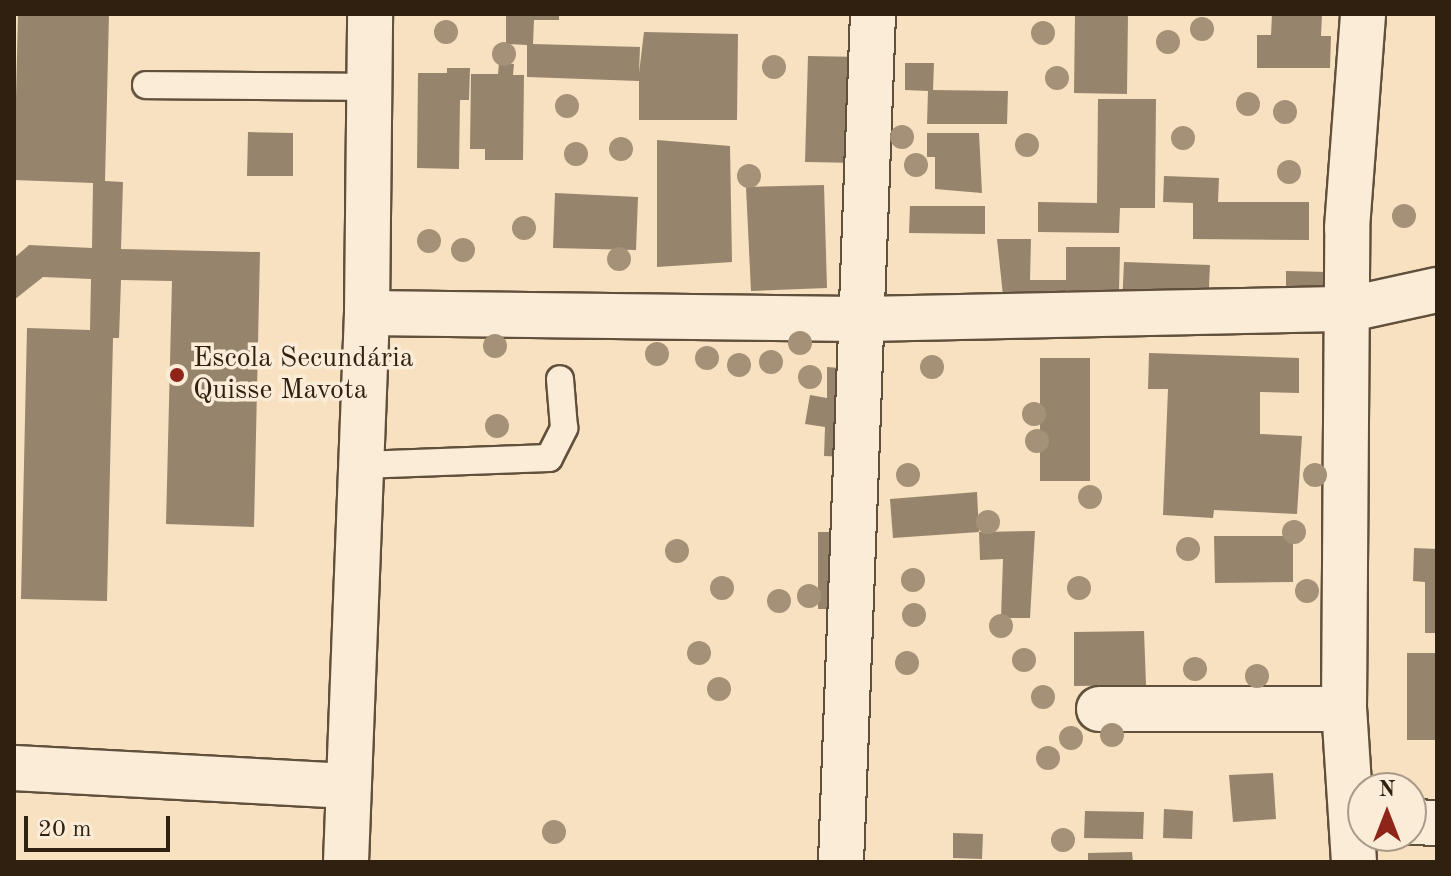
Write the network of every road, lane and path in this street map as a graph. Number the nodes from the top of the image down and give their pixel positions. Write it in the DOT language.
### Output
graph roads {
  1 [pos="370,14"];
  2 [pos="873,14"];
  3 [pos="1363,14"];
  4 [pos="146,85"];
  5 [pos="368,87"];
  6 [pos="1437,290"];
  7 [pos="1350,309"];
  8 [pos="367,313"];
  9 [pos="865,319"];
  10 [pos="560,379"];
  11 [pos="361,465"];
  12 [pos="1099,709"];
  13 [pos="1344,709"];
  14 [pos="14,768"];
  15 [pos="1350,772"];
  16 [pos="349,786"];
  17 [pos="346,862"];
  18 [pos="841,862"];
  1 -- 5 [label="street"];
  2 -- 9 [label="street"];
  3 -- 7 [label="street"];
  4 -- 5 [label="lane"];
  5 -- 8 [label="street"];
  6 -- 7 [label="street"];
  7 -- 9 [label="street"];
  7 -- 13 [label="street"];
  8 -- 9 [label="street"];
  8 -- 11 [label="street"];
  9 -- 18 [label="street"];
  10 -- 11 [label="lane"];
  11 -- 16 [label="street"];
  12 -- 13 [label="street"];
  13 -- 15 [label="street"];
  14 -- 16 [label="street"];
  16 -- 17 [label="street"];
}
